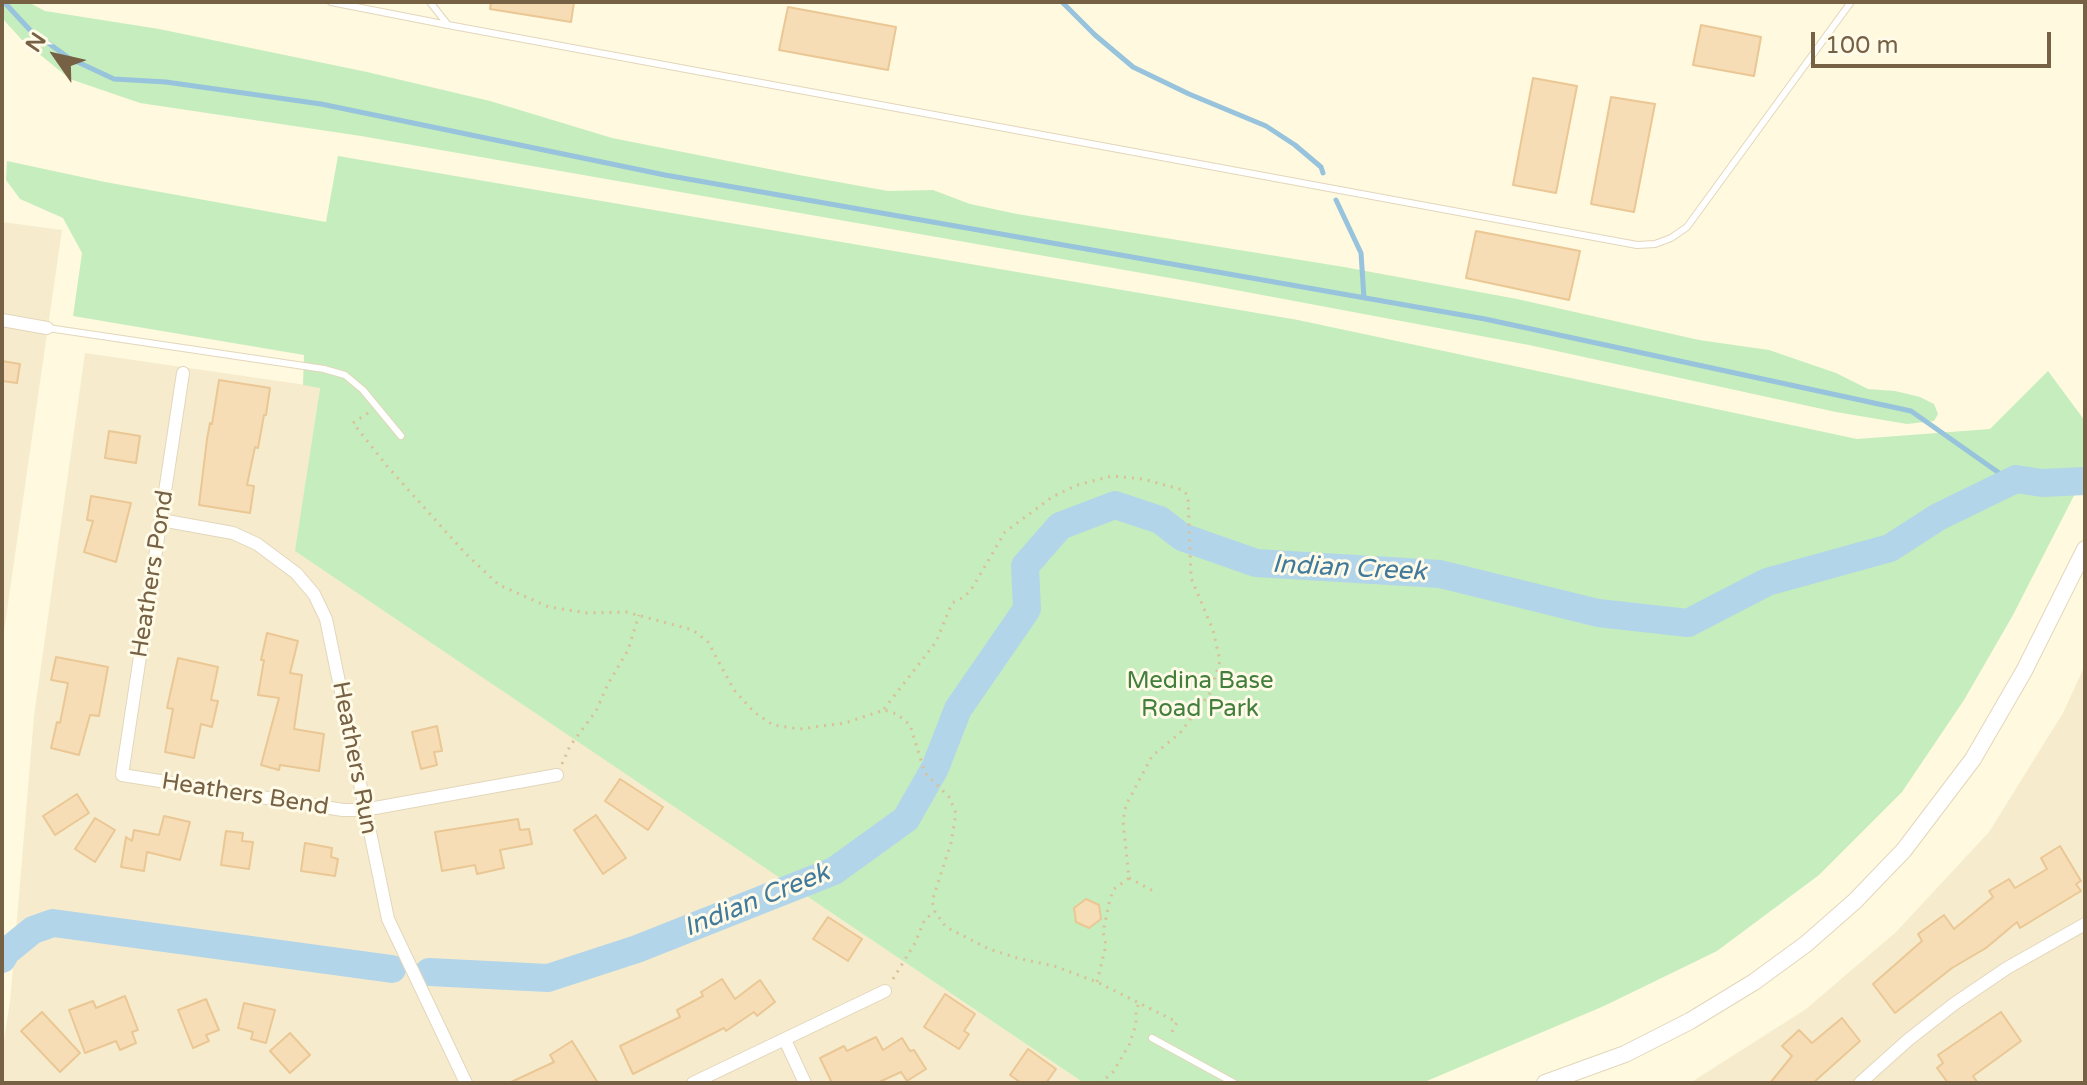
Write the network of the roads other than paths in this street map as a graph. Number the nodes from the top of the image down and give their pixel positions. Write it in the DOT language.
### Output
graph roads {
  1 [pos="331,2"];
  2 [pos="430,2"];
  3 [pos="1851,2"];
  4 [pos="362,5"];
  5 [pos="448,25"];
  6 [pos="2,320"];
  7 [pos="47,328"];
  8 [pos="183,373"];
  9 [pos="401,436"];
  10 [pos="161,520"];
  11 [pos="2085,549"];
  12 [pos="122,775"];
  13 [pos="557,775"];
  14 [pos="364,810"];
  15 [pos="2085,924"];
  16 [pos="885,991"];
  17 [pos="1152,1038"];
  18 [pos="785,1040"];
  19 [pos="466,1083"];
  20 [pos="693,1083"];
  21 [pos="805,1083"];
  22 [pos="1234,1083"];
  23 [pos="1545,1083"];
  24 [pos="1860,1083"];
  1 -- 4 [label="lane"];
  2 -- 5 [label="lane"];
  3 -- 5 [label="lane"];
  4 -- 5 [label="lane"];
  6 -- 7 [label="street"];
  7 -- 9 [label="lane"];
  8 -- 10 [label="street, Heathers Pond"];
  10 -- 12 [label="street, Heathers Pond"];
  10 -- 14 [label="street, Heathers Run"];
  11 -- 23 [label="street"];
  12 -- 14 [label="street, Heathers Bend"];
  13 -- 14 [label="street, Heathers Bend"];
  14 -- 19 [label="street, Heathers Run"];
  15 -- 24 [label="street"];
  16 -- 18 [label="street"];
  17 -- 22 [label="lane"];
  18 -- 20 [label="street"];
  18 -- 21 [label="street"];
}
